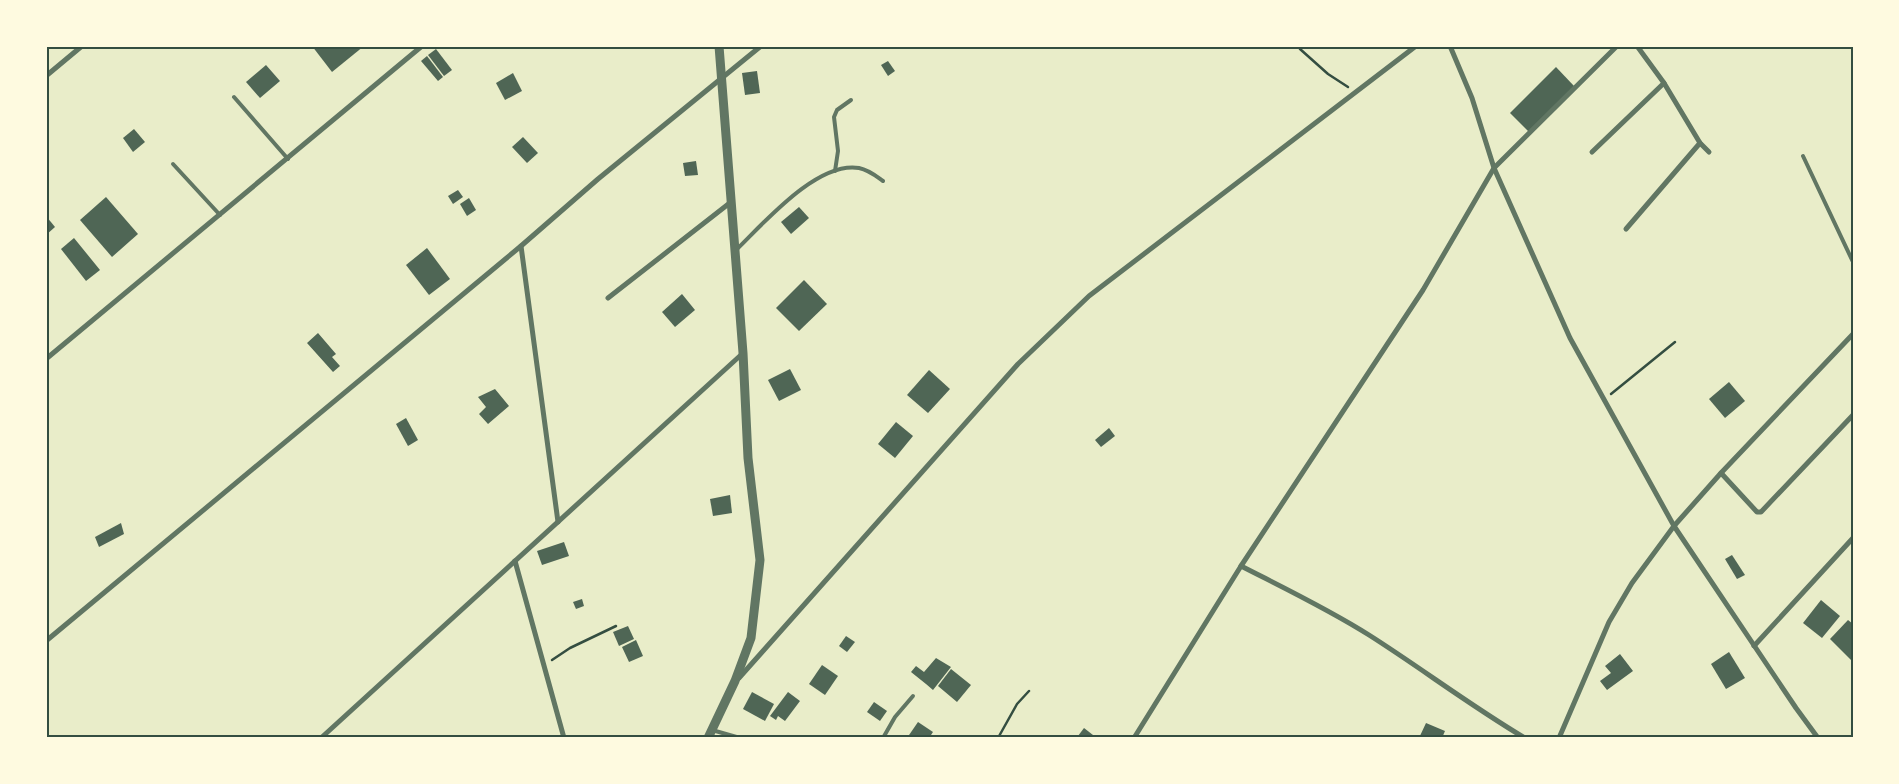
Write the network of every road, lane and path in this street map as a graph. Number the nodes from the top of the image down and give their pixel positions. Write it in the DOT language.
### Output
graph roads {
  1 [pos="82,46"];
  2 [pos="422,46"];
  3 [pos="719,46"];
  4 [pos="761,46"];
  5 [pos="1416,46"];
  6 [pos="1450,46"];
  7 [pos="1618,46"];
  8 [pos="1637,46"];
  9 [pos="1300,50"];
  10 [pos="46,76"];
  11 [pos="722,80"];
  12 [pos="1664,83"];
  13 [pos="1356,92"];
  14 [pos="234,97"];
  15 [pos="851,100"];
  16 [pos="1700,143"];
  17 [pos="1592,152"];
  18 [pos="1709,152"];
  19 [pos="1803,156"];
  20 [pos="288,159"];
  21 [pos="173,164"];
  22 [pos="1494,168"];
  23 [pos="835,171"];
  24 [pos="883,181"];
  25 [pos="731,202"];
  26 [pos="220,215"];
  27 [pos="1626,229"];
  28 [pos="521,246"];
  29 [pos="735,251"];
  30 [pos="1853,262"];
  31 [pos="608,298"];
  32 [pos="1853,334"];
  33 [pos="1675,342"];
  34 [pos="743,353"];
  35 [pos="46,358"];
  36 [pos="1604,400"];
  37 [pos="1853,415"];
  38 [pos="1720,473"];
  39 [pos="558,522"];
  40 [pos="1674,526"];
  41 [pos="1853,538"];
  42 [pos="515,560"];
  43 [pos="1240,566"];
  44 [pos="616,626"];
  45 [pos="46,641"];
  46 [pos="1754,646"];
  47 [pos="544,665"];
  48 [pos="736,682"];
  49 [pos="1029,691"];
  50 [pos="913,696"];
  51 [pos="710,734"];
  52 [pos="321,738"];
  53 [pos="564,738"];
  54 [pos="740,738"];
  55 [pos="884,738"];
  56 [pos="998,738"];
  57 [pos="1134,738"];
  58 [pos="1525,738"];
  59 [pos="1560,738"];
  60 [pos="1818,738"];
  1 -- 10 [label="street"];
  2 -- 20 [label="street"];
  3 -- 11 [label="street"];
  4 -- 11 [label="street"];
  5 -- 13 [label="street"];
  6 -- 22 [label="street"];
  7 -- 22 [label="street"];
  8 -- 12 [label="street"];
  9 -- 13 [label="path"];
  11 -- 25 [label="street"];
  11 -- 28 [label="street"];
  12 -- 16 [label="street"];
  12 -- 17 [label="street"];
  13 -- 48 [label="street"];
  14 -- 20 [label="lane"];
  15 -- 23 [label="lane"];
  16 -- 18 [label="street"];
  16 -- 27 [label="street"];
  19 -- 30 [label="lane"];
  20 -- 26 [label="street"];
  21 -- 26 [label="lane"];
  22 -- 36 [label="street"];
  22 -- 43 [label="street"];
  23 -- 24 [label="lane"];
  23 -- 29 [label="lane"];
  25 -- 29 [label="street"];
  25 -- 31 [label="street"];
  26 -- 35 [label="street"];
  28 -- 39 [label="street"];
  28 -- 45 [label="street"];
  29 -- 34 [label="street"];
  32 -- 38 [label="street"];
  33 -- 36 [label="path"];
  34 -- 39 [label="street"];
  34 -- 48 [label="street"];
  36 -- 40 [label="street"];
  37 -- 38 [label="street"];
  38 -- 40 [label="street"];
  39 -- 42 [label="street"];
  40 -- 46 [label="street"];
  40 -- 59 [label="street"];
  41 -- 46 [label="street"];
  42 -- 47 [label="street"];
  42 -- 52 [label="street"];
  43 -- 57 [label="street"];
  43 -- 58 [label="street"];
  44 -- 47 [label="path"];
  46 -- 60 [label="street"];
  47 -- 53 [label="street"];
  48 -- 51 [label="street"];
  49 -- 56 [label="path"];
  50 -- 55 [label="lane"];
  51 -- 54 [label="lane"];
}
